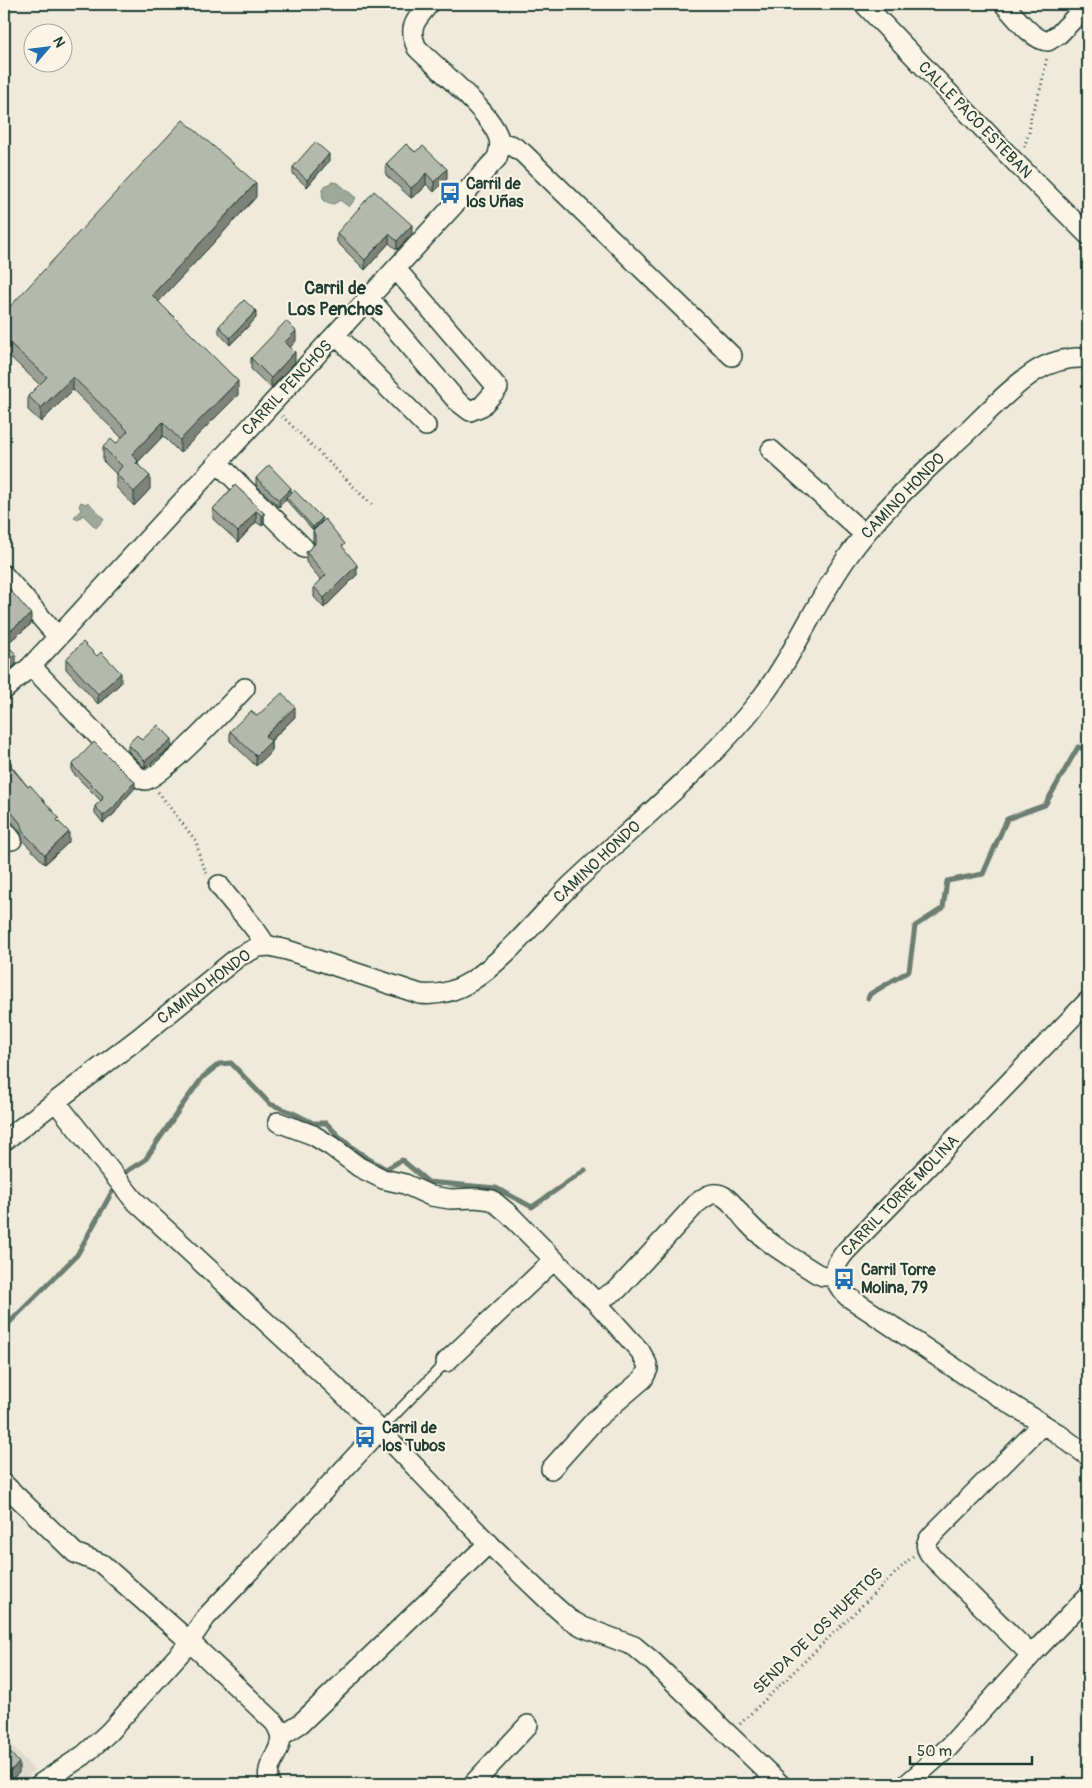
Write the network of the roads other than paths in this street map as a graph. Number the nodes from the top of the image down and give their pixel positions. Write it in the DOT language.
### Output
graph roads {
  1 [pos="430,4"];
  2 [pos="864,4"];
  3 [pos="1004,4"];
  4 [pos="1088,4"];
  5 [pos="500,142"];
  6 [pos="1088,235"];
  7 [pos="396,270"];
  8 [pos="369,298"];
  9 [pos="336,334"];
  10 [pos="732,356"];
  11 [pos="1088,358"];
  12 [pos="426,426"];
  13 [pos="771,450"];
  14 [pos="218,463"];
  15 [pos="864,534"];
  16 [pos="304,548"];
  17 [pos="4,575"];
  18 [pos="58,637"];
  19 [pos="31,666"];
  20 [pos="245,688"];
  21 [pos="4,690"];
  22 [pos="220,885"];
  23 [pos="266,946"];
  24 [pos="1088,1001"];
  25 [pos="56,1102"];
  26 [pos="278,1122"];
  27 [pos="4,1141"];
  28 [pos="554,1260"];
  29 [pos="834,1276"];
  30 [pos="596,1302"];
  31 [pos="446,1362"];
  32 [pos="1042,1424"];
  33 [pos="380,1430"];
  34 [pos="1088,1456"];
  35 [pos="551,1469"];
  36 [pos="4,1484"];
  37 [pos="489,1544"];
  38 [pos="1088,1596"];
  39 [pos="189,1641"];
  40 [pos="1031,1655"];
  41 [pos="528,1724"];
  42 [pos="281,1736"];
  43 [pos="266,1781"];
  44 [pos="40,1784"];
  45 [pos="474,1784"];
  46 [pos="780,1784"];
  47 [pos="907,1784"];
  1 -- 5 [label="street"];
  2 -- 6 [label="street, CALLE PACO ESTEBAN"];
  3 -- 4 [label="street"];
  5 -- 7 [label="street, CARRIL PENCHOS"];
  5 -- 10 [label="street"];
  7 -- 8 [label="street, CARRIL PENCHOS"];
  7 -- 8 [label="street"];
  8 -- 9 [label="street, CARRIL PENCHOS"];
  9 -- 12 [label="street"];
  9 -- 14 [label="street, CARRIL PENCHOS"];
  11 -- 15 [label="street, CAMINO HONDO"];
  13 -- 15 [label="street"];
  14 -- 16 [label="street"];
  14 -- 18 [label="street, CARRIL PENCHOS"];
  15 -- 23 [label="street, CAMINO HONDO"];
  17 -- 18 [label="street"];
  18 -- 19 [label="street, CARRIL PENCHOS"];
  19 -- 20 [label="street"];
  19 -- 21 [label="street, CARRIL PENCHOS"];
  22 -- 23 [label="street"];
  23 -- 25 [label="street, CAMINO HONDO"];
  24 -- 29 [label="street, CARRIL TORRE MOLINA"];
  25 -- 27 [label="street, CAMINO HONDO"];
  25 -- 33 [label="street"];
  26 -- 28 [label="street"];
  28 -- 30 [label="street"];
  28 -- 31 [label="street"];
  29 -- 30 [label="street"];
  29 -- 32 [label="street, CARRIL TORRE MOLINA"];
  30 -- 35 [label="street"];
  31 -- 33 [label="lane"];
  32 -- 34 [label="street, CARRIL TORRE MOLINA"];
  32 -- 40 [label="street"];
  33 -- 37 [label="street"];
  33 -- 39 [label="street"];
  36 -- 39 [label="street"];
  37 -- 42 [label="street"];
  37 -- 46 [label="street"];
  38 -- 40 [label="street"];
  39 -- 42 [label="street"];
  39 -- 44 [label="street"];
  40 -- 47 [label="street"];
  41 -- 45 [label="street"];
  42 -- 43 [label="street"];
}
